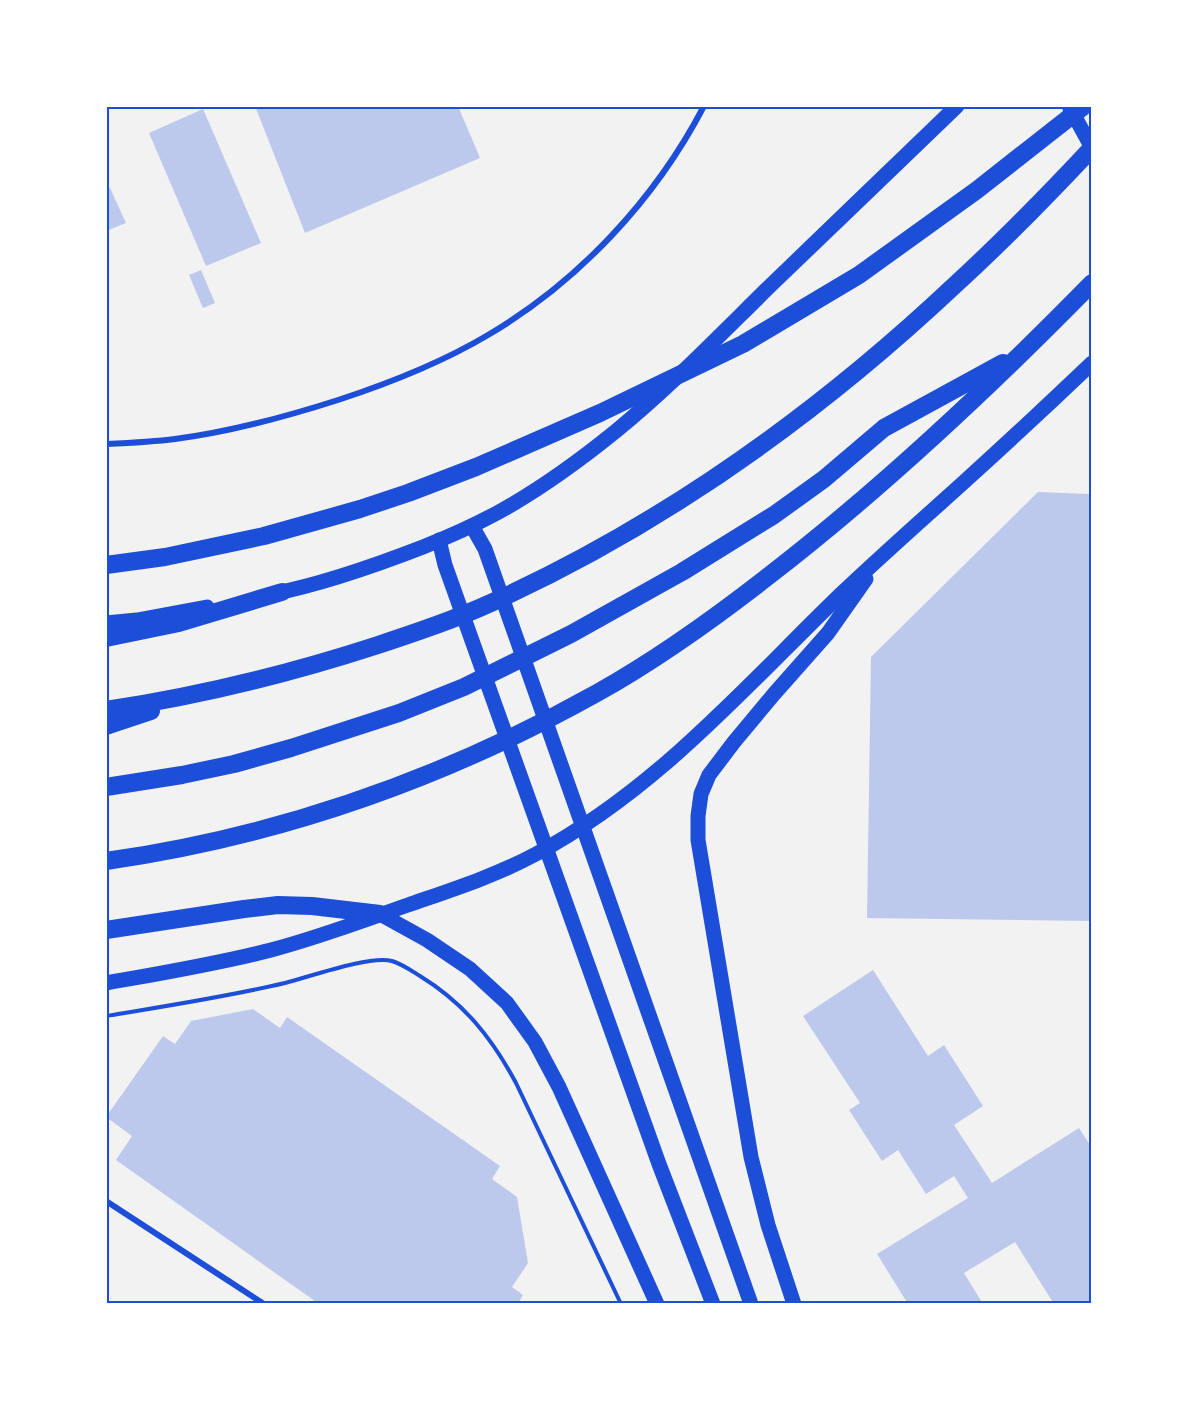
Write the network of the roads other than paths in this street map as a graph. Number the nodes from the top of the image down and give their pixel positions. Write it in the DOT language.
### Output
graph roads {
  1 [pos="704,106"];
  2 [pos="957,106"];
  3 [pos="1069,106"];
  4 [pos="1084,106"];
  5 [pos="1092,148"];
  6 [pos="1092,283"];
  7 [pos="1025,351"];
  8 [pos="1092,363"];
  9 [pos="106,444"];
  10 [pos="472,526"];
  11 [pos="440,540"];
  12 [pos="885,552"];
  13 [pos="106,565"];
  14 [pos="282,592"];
  15 [pos="106,623"];
  16 [pos="106,638"];
  17 [pos="218,689"];
  18 [pos="106,710"];
  19 [pos="106,726"];
  20 [pos="106,788"];
  21 [pos="106,861"];
  22 [pos="380,914"];
  23 [pos="106,930"];
  24 [pos="106,983"];
  25 [pos="106,1201"];
  26 [pos="264,1304"];
  27 [pos="657,1304"];
  28 [pos="713,1304"];
  29 [pos="751,1304"];
  30 [pos="794,1304"];
  1 -- 9 [label="street"];
  2 -- 10 [label="main road"];
  3 -- 5 [label="main road"];
  4 -- 13 [label="highway"];
  5 -- 17 [label="highway"];
  6 -- 7 [label="highway"];
  7 -- 20 [label="highway"];
  7 -- 21 [label="highway"];
  8 -- 12 [label="main road"];
  10 -- 11 [label="main road"];
  10 -- 29 [label="main road"];
  11 -- 14 [label="main road"];
  11 -- 28 [label="main road"];
  12 -- 22 [label="main road"];
  12 -- 30 [label="main road"];
  14 -- 15 [label="main road"];
  14 -- 16 [label="highway"];
  17 -- 18 [label="highway"];
  17 -- 19 [label="highway"];
  22 -- 23 [label="highway"];
  22 -- 24 [label="main road"];
  22 -- 27 [label="main road"];
  25 -- 26 [label="street"];
}
